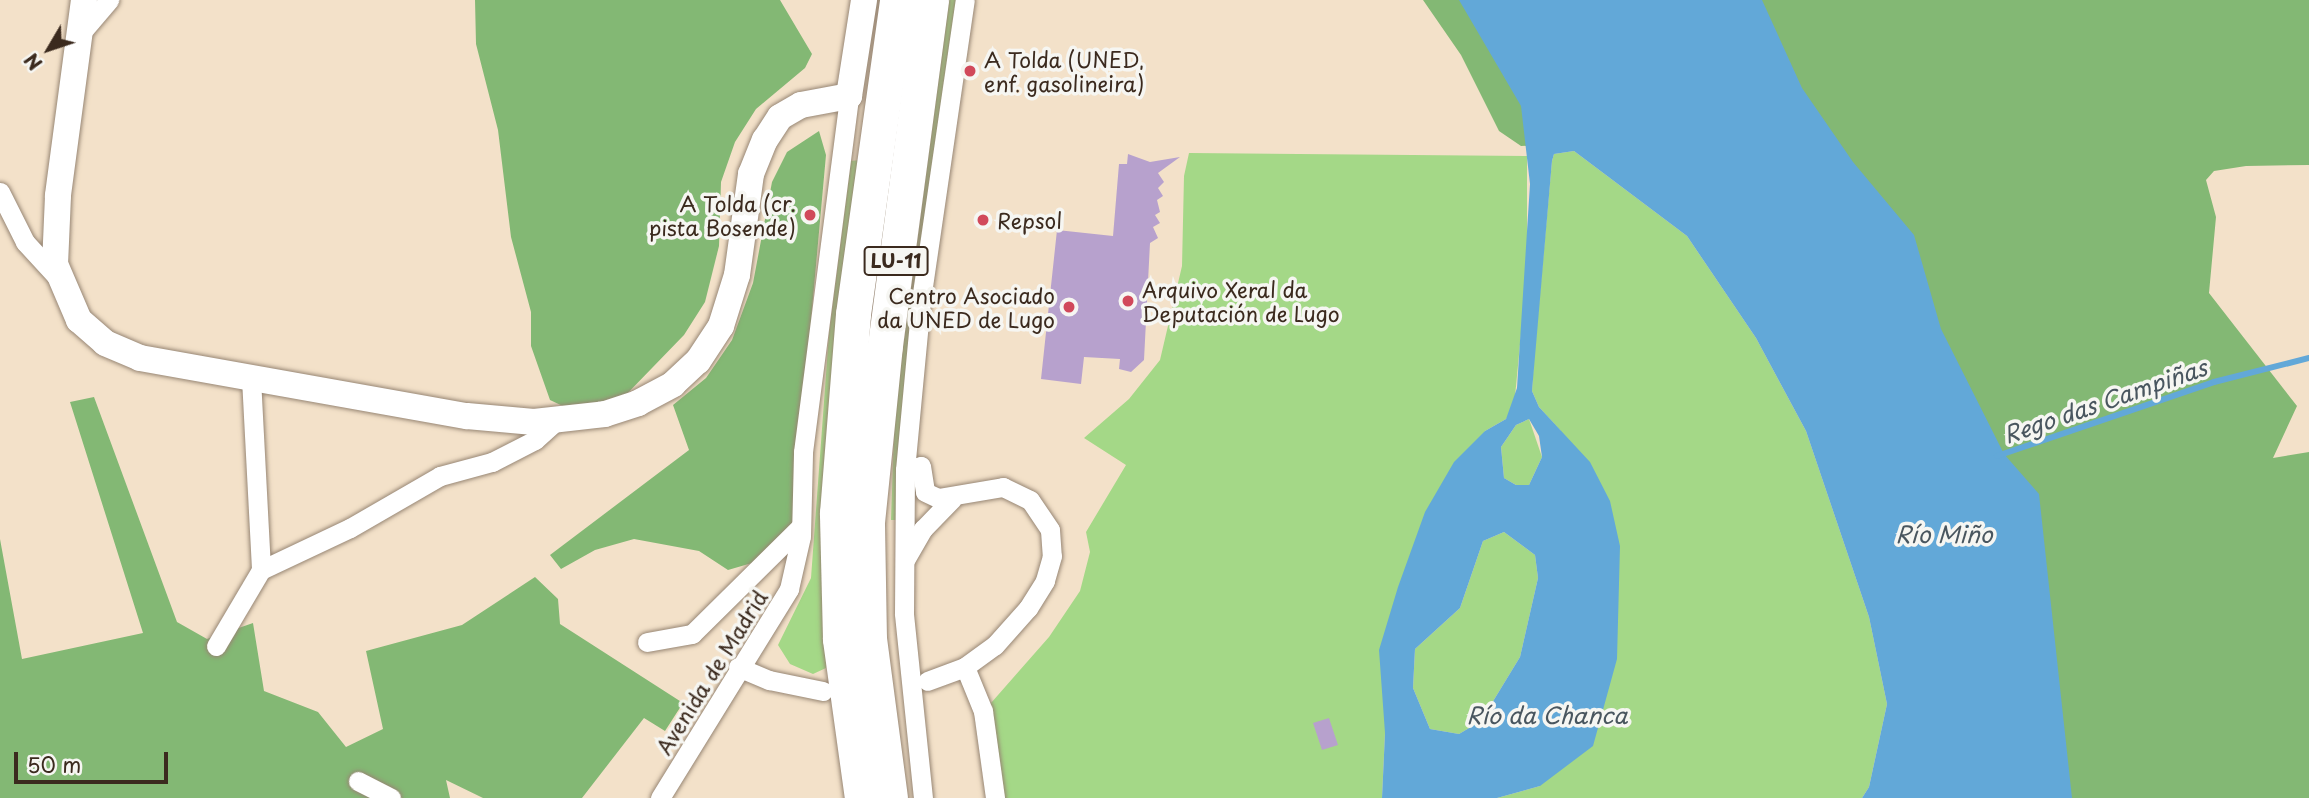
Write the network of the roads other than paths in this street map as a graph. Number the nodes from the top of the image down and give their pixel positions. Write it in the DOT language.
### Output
graph roads {
  1 [pos="84,0"];
  2 [pos="109,0"];
  3 [pos="864,0"];
  4 [pos="897,0"];
  5 [pos="931,0"];
  6 [pos="965,0"];
  7 [pos="80,34"];
  8 [pos="849,96"];
  9 [pos="0,192"];
  10 [pos="59,279"];
  11 [pos="251,378"];
  12 [pos="556,421"];
  13 [pos="905,470"];
  14 [pos="952,499"];
  15 [pos="801,526"];
  16 [pos="904,561"];
  17 [pos="261,570"];
  18 [pos="841,639"];
  19 [pos="647,642"];
  20 [pos="216,646"];
  21 [pos="738,667"];
  22 [pos="965,667"];
  23 [pos="927,681"];
  24 [pos="823,691"];
  25 [pos="358,781"];
  26 [pos="391,798"];
  27 [pos="660,798"];
  28 [pos="850,798"];
  29 [pos="862,798"];
  30 [pos="890,798"];
  31 [pos="923,798"];
  32 [pos="995,798"];
  1 -- 7 [label="street"];
  2 -- 7 [label="street"];
  3 -- 8 [label="street"];
  4 -- 18 [label="highway, LU-11"];
  5 -- 30 [label="highway, LU-11"];
  6 -- 13 [label="street"];
  7 -- 10 [label="street"];
  8 -- 12 [label="street"];
  8 -- 15 [label="street, Avenida de Madrid"];
  9 -- 10 [label="street"];
  10 -- 11 [label="street"];
  11 -- 12 [label="street"];
  11 -- 17 [label="street"];
  12 -- 17 [label="street"];
  13 -- 14 [label="street"];
  13 -- 16 [label="street"];
  14 -- 16 [label="street"];
  14 -- 22 [label="street"];
  15 -- 19 [label="street"];
  15 -- 21 [label="street, Avenida de Madrid"];
  16 -- 31 [label="street"];
  17 -- 20 [label="street"];
  18 -- 28 [label="highway"];
  18 -- 29 [label="highway, LU-11"];
  21 -- 24 [label="street"];
  21 -- 27 [label="street, Avenida de Madrid"];
  22 -- 23 [label="street"];
  22 -- 32 [label="street"];
  25 -- 26 [label="street"];
}
